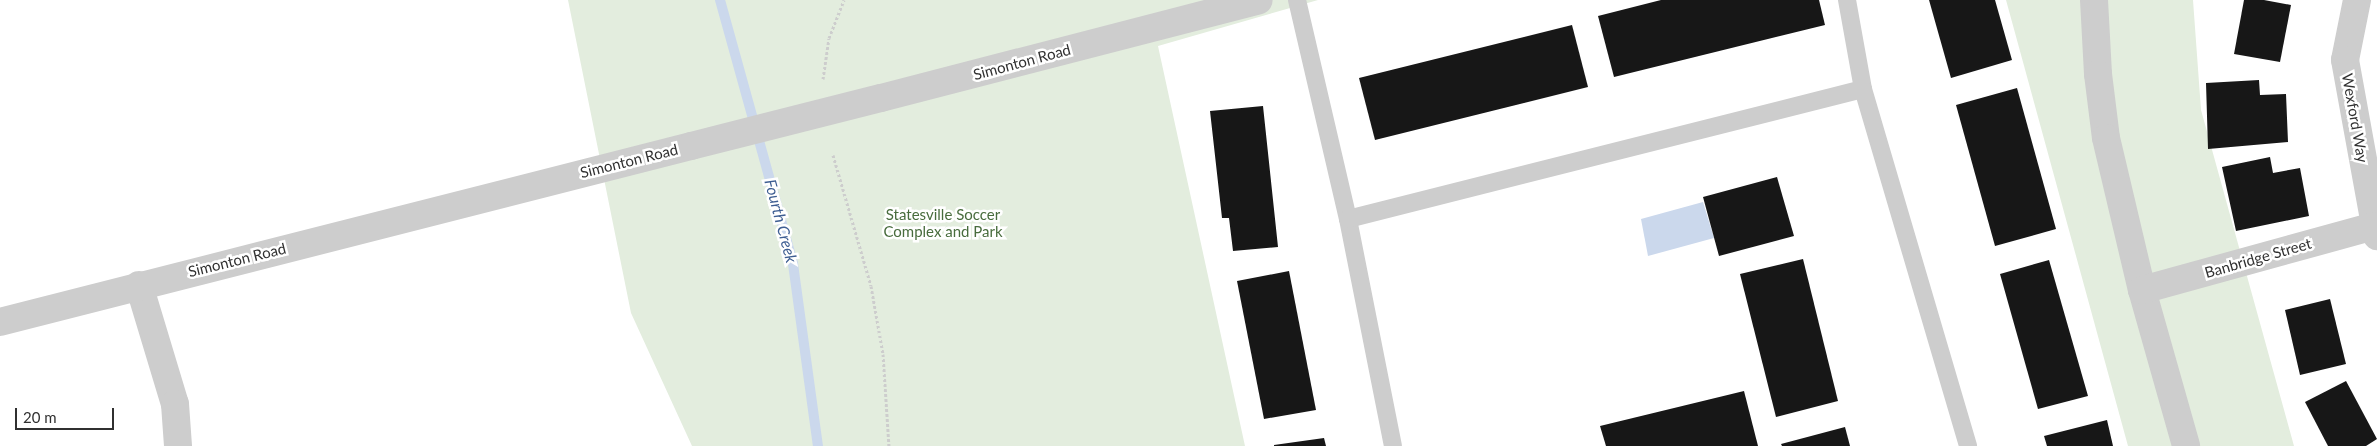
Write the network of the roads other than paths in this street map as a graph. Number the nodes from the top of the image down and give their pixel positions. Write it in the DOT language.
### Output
graph roads {
  1 [pos="1258,0"];
  2 [pos="1297,0"];
  3 [pos="1847,0"];
  4 [pos="2094,0"];
  5 [pos="2357,0"];
  6 [pos="1863,89"];
  7 [pos="1348,219"];
  8 [pos="2375,231"];
  9 [pos="139,285"];
  10 [pos="2142,290"];
  11 [pos="0,322"];
  12 [pos="178,446"];
  13 [pos="1393,446"];
  14 [pos="1968,446"];
  15 [pos="2186,446"];
  1 -- 9 [label="street, Simonton Road, bridge"];
  2 -- 7 [label="lane"];
  3 -- 6 [label="lane"];
  4 -- 10 [label="street"];
  5 -- 8 [label="street, Wexford Way"];
  6 -- 7 [label="lane"];
  6 -- 14 [label="lane"];
  7 -- 13 [label="lane"];
  8 -- 10 [label="street, Banbridge Street"];
  9 -- 11 [label="street, Simonton Road"];
  9 -- 12 [label="street"];
  10 -- 15 [label="street"];
}
